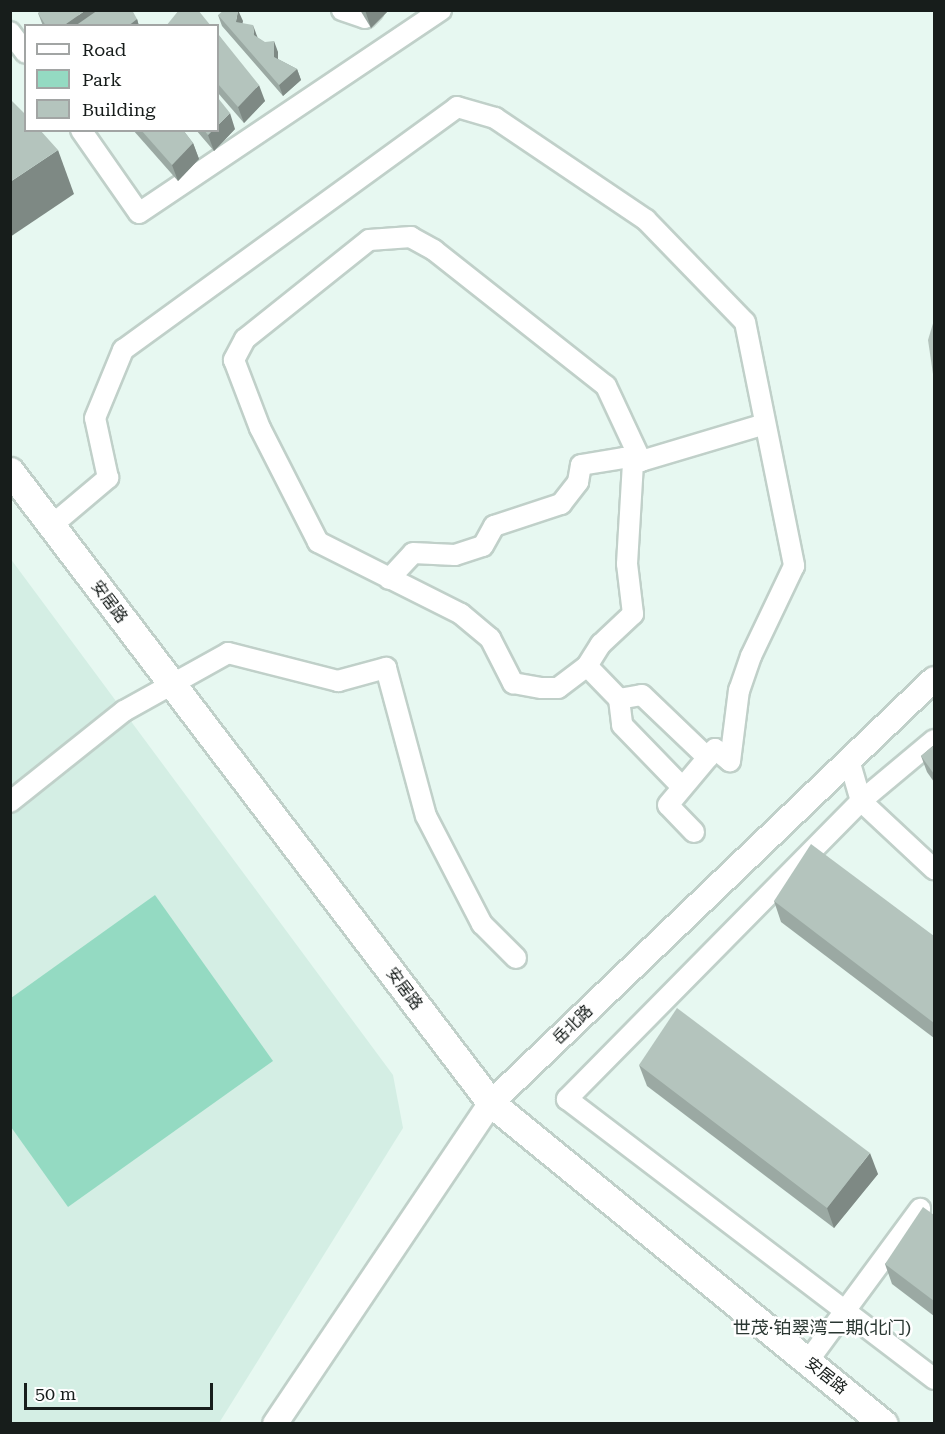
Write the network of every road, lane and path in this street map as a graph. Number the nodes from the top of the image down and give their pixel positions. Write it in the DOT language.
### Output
graph roads {
  1 [pos="342,10"];
  2 [pos="374,10"];
  3 [pos="441,10"];
  4 [pos="10,32"];
  5 [pos="24,50"];
  6 [pos="82,132"];
  7 [pos="765,424"];
  8 [pos="641,461"];
  9 [pos="10,471"];
  10 [pos="51,526"];
  11 [pos="389,579"];
  12 [pos="587,666"];
  13 [pos="934,679"];
  14 [pos="172,684"];
  15 [pos="619,699"];
  16 [pos="934,740"];
  17 [pos="708,758"];
  18 [pos="849,760"];
  19 [pos="682,787"];
  20 [pos="861,801"];
  21 [pos="10,802"];
  22 [pos="694,831"];
  23 [pos="934,870"];
  24 [pos="516,958"];
  25 [pos="491,1103"];
  26 [pos="920,1209"];
  27 [pos="843,1309"];
  28 [pos="808,1361"];
  29 [pos="934,1379"];
  30 [pos="275,1424"];
  31 [pos="884,1424"];
  1 -- 2 [label="street"];
  3 -- 6 [label="street"];
  4 -- 5 [label="street"];
  7 -- 8 [label="street"];
  7 -- 10 [label="street"];
  7 -- 17 [label="street"];
  8 -- 11 [label="street"];
  8 -- 11 [label="street"];
  8 -- 12 [label="street"];
  9 -- 10 [label="main road, 安居路"];
  10 -- 14 [label="main road, 安居路"];
  11 -- 12 [label="street"];
  12 -- 15 [label="street"];
  13 -- 18 [label="street, 岳北路"];
  14 -- 21 [label="street"];
  14 -- 24 [label="street"];
  14 -- 25 [label="main road, 安居路"];
  15 -- 17 [label="street"];
  15 -- 19 [label="street"];
  16 -- 20 [label="street"];
  17 -- 19 [label="street"];
  18 -- 20 [label="street"];
  18 -- 25 [label="street, 岳北路"];
  19 -- 22 [label="street"];
  20 -- 23 [label="street"];
  20 -- 27 [label="street"];
  25 -- 28 [label="main road, 安居路"];
  25 -- 30 [label="street, 岳北路"];
  26 -- 27 [label="street"];
  27 -- 28 [label="street"];
  27 -- 29 [label="street"];
  28 -- 31 [label="main road, 安居路"];
}
